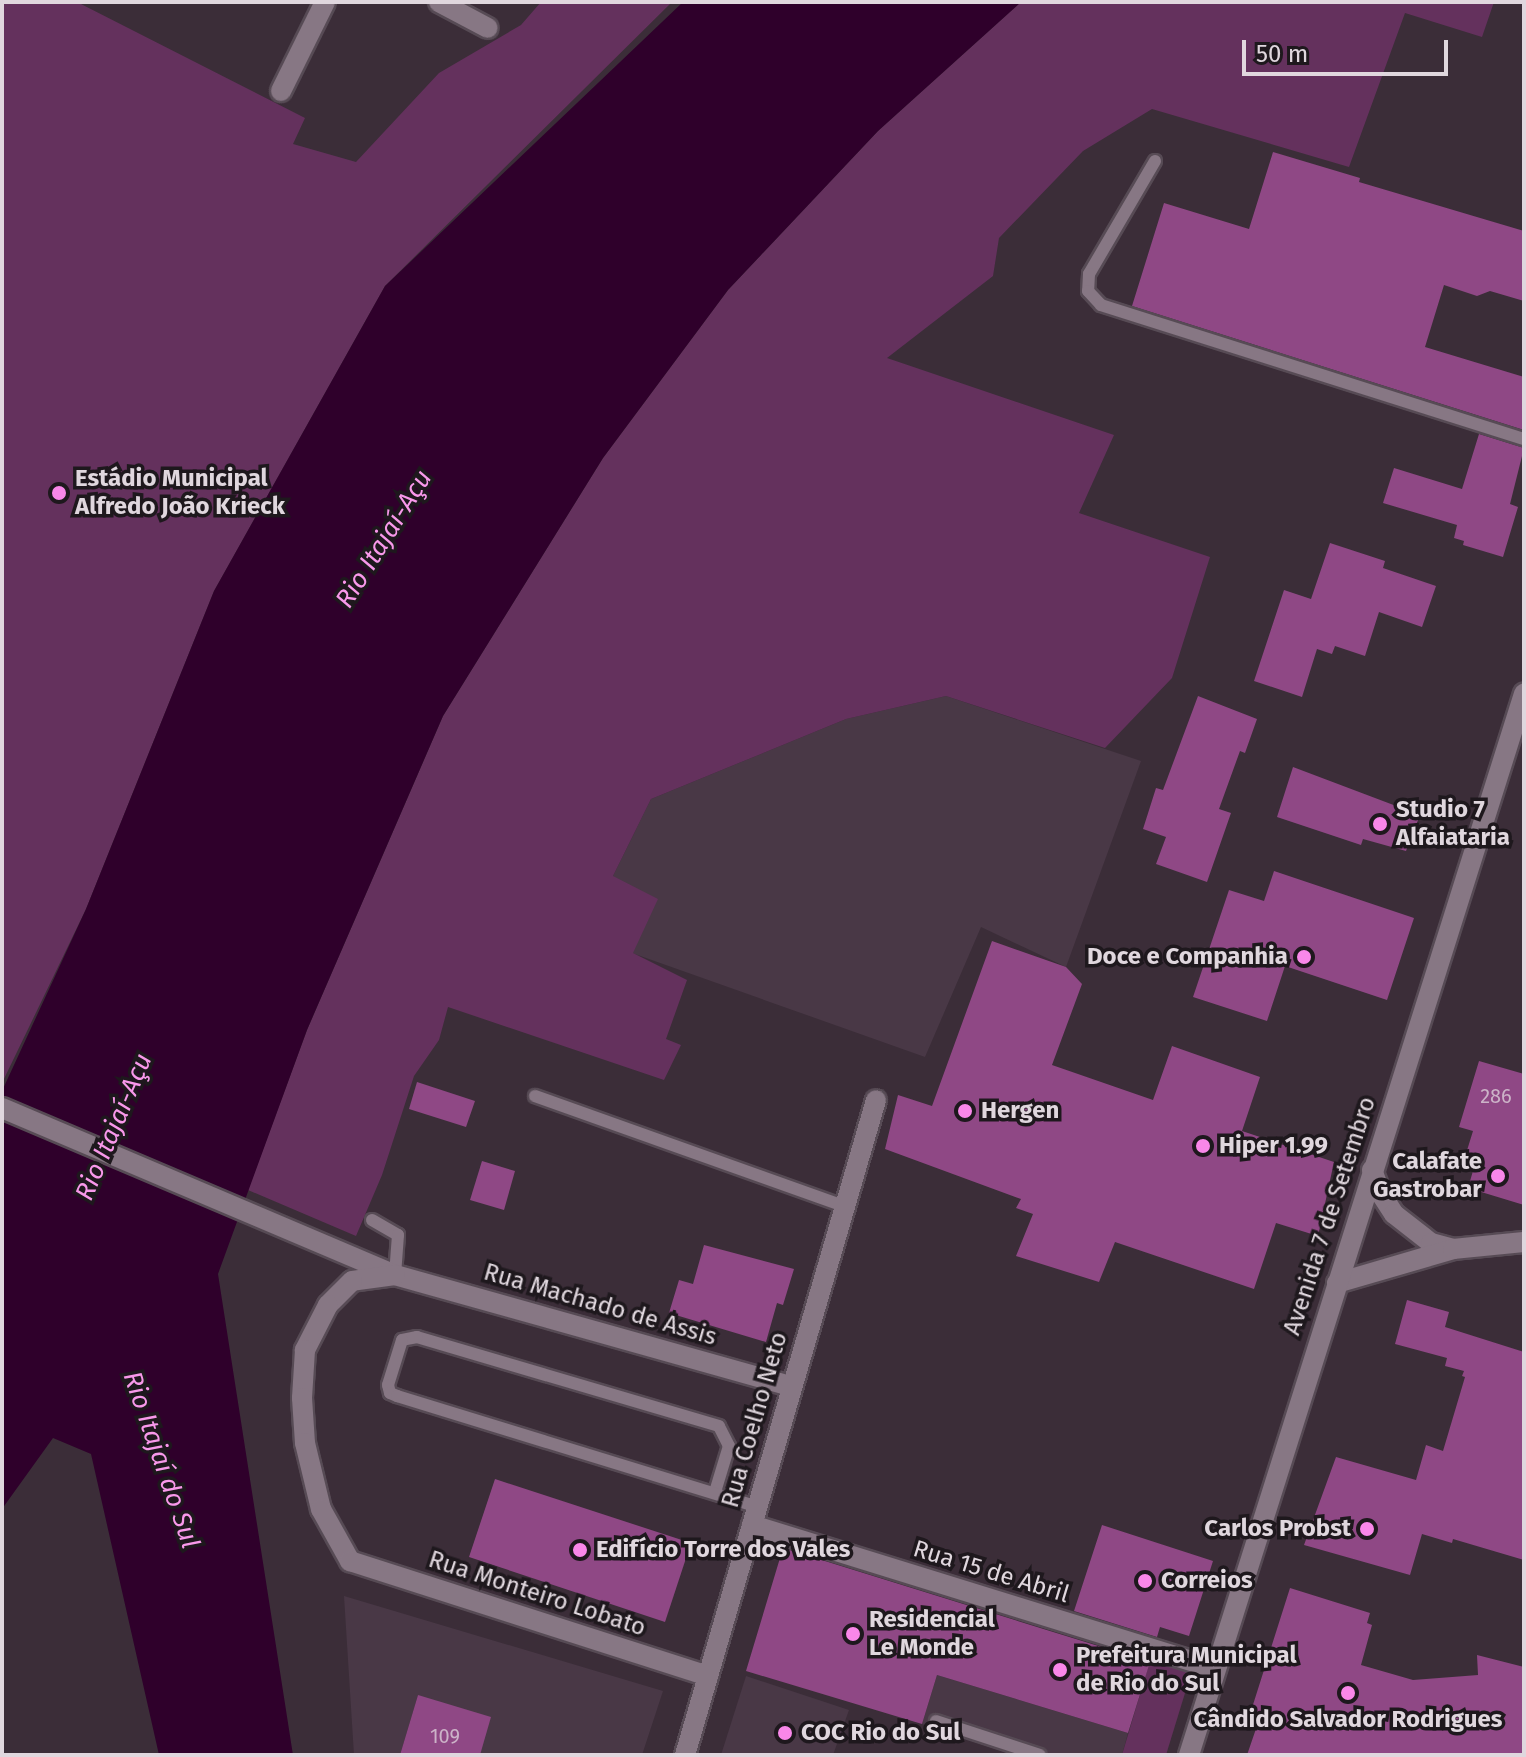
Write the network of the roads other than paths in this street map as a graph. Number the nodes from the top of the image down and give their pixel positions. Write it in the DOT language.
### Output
graph roads {
  1 [pos="325,2"];
  2 [pos="439,2"];
  3 [pos="488,28"];
  4 [pos="281,91"];
  5 [pos="1155,161"];
  6 [pos="1524,439"];
  7 [pos="1524,694"];
  8 [pos="535,1096"];
  9 [pos="876,1100"];
  10 [pos="2,1108"];
  11 [pos="1372,1170"];
  12 [pos="844,1206"];
  13 [pos="372,1220"];
  14 [pos="1524,1242"];
  15 [pos="1453,1249"];
  16 [pos="395,1275"];
  17 [pos="1337,1283"];
  18 [pos="791,1386"];
  19 [pos="715,1492"];
  20 [pos="754,1516"];
  21 [pos="1214,1668"];
  22 [pos="708,1676"];
  23 [pos="936,1721"];
  24 [pos="685,1755"];
  25 [pos="1040,1755"];
  26 [pos="1189,1755"];
  1 -- 4 [label="street"];
  2 -- 3 [label="street"];
  5 -- 6 [label="lane"];
  7 -- 11 [label="street, Avenida 7 de Setembro"];
  8 -- 12 [label="lane"];
  9 -- 12 [label="street, Rua Coelho Neto"];
  10 -- 16 [label="street, Rua Machado de Assis"];
  11 -- 15 [label="street"];
  11 -- 17 [label="street, Avenida 7 de Setembro"];
  12 -- 18 [label="street, Rua Coelho Neto"];
  13 -- 16 [label="lane"];
  14 -- 15 [label="street"];
  15 -- 17 [label="street"];
  16 -- 18 [label="street, Rua Machado de Assis"];
  16 -- 22 [label="street, Rua Monteiro Lobato"];
  17 -- 21 [label="street, Avenida 7 de Setembro"];
  18 -- 20 [label="street, Rua Coelho Neto"];
  19 -- 19 [label="lane"];
  19 -- 20 [label="lane"];
  20 -- 21 [label="street, Rua 15 de Abril"];
  20 -- 22 [label="street, Rua Coelho Neto"];
  21 -- 26 [label="street, Avenida 7 de Setembro"];
  22 -- 24 [label="street, Rua Coelho Neto"];
  23 -- 25 [label="lane"];
}
